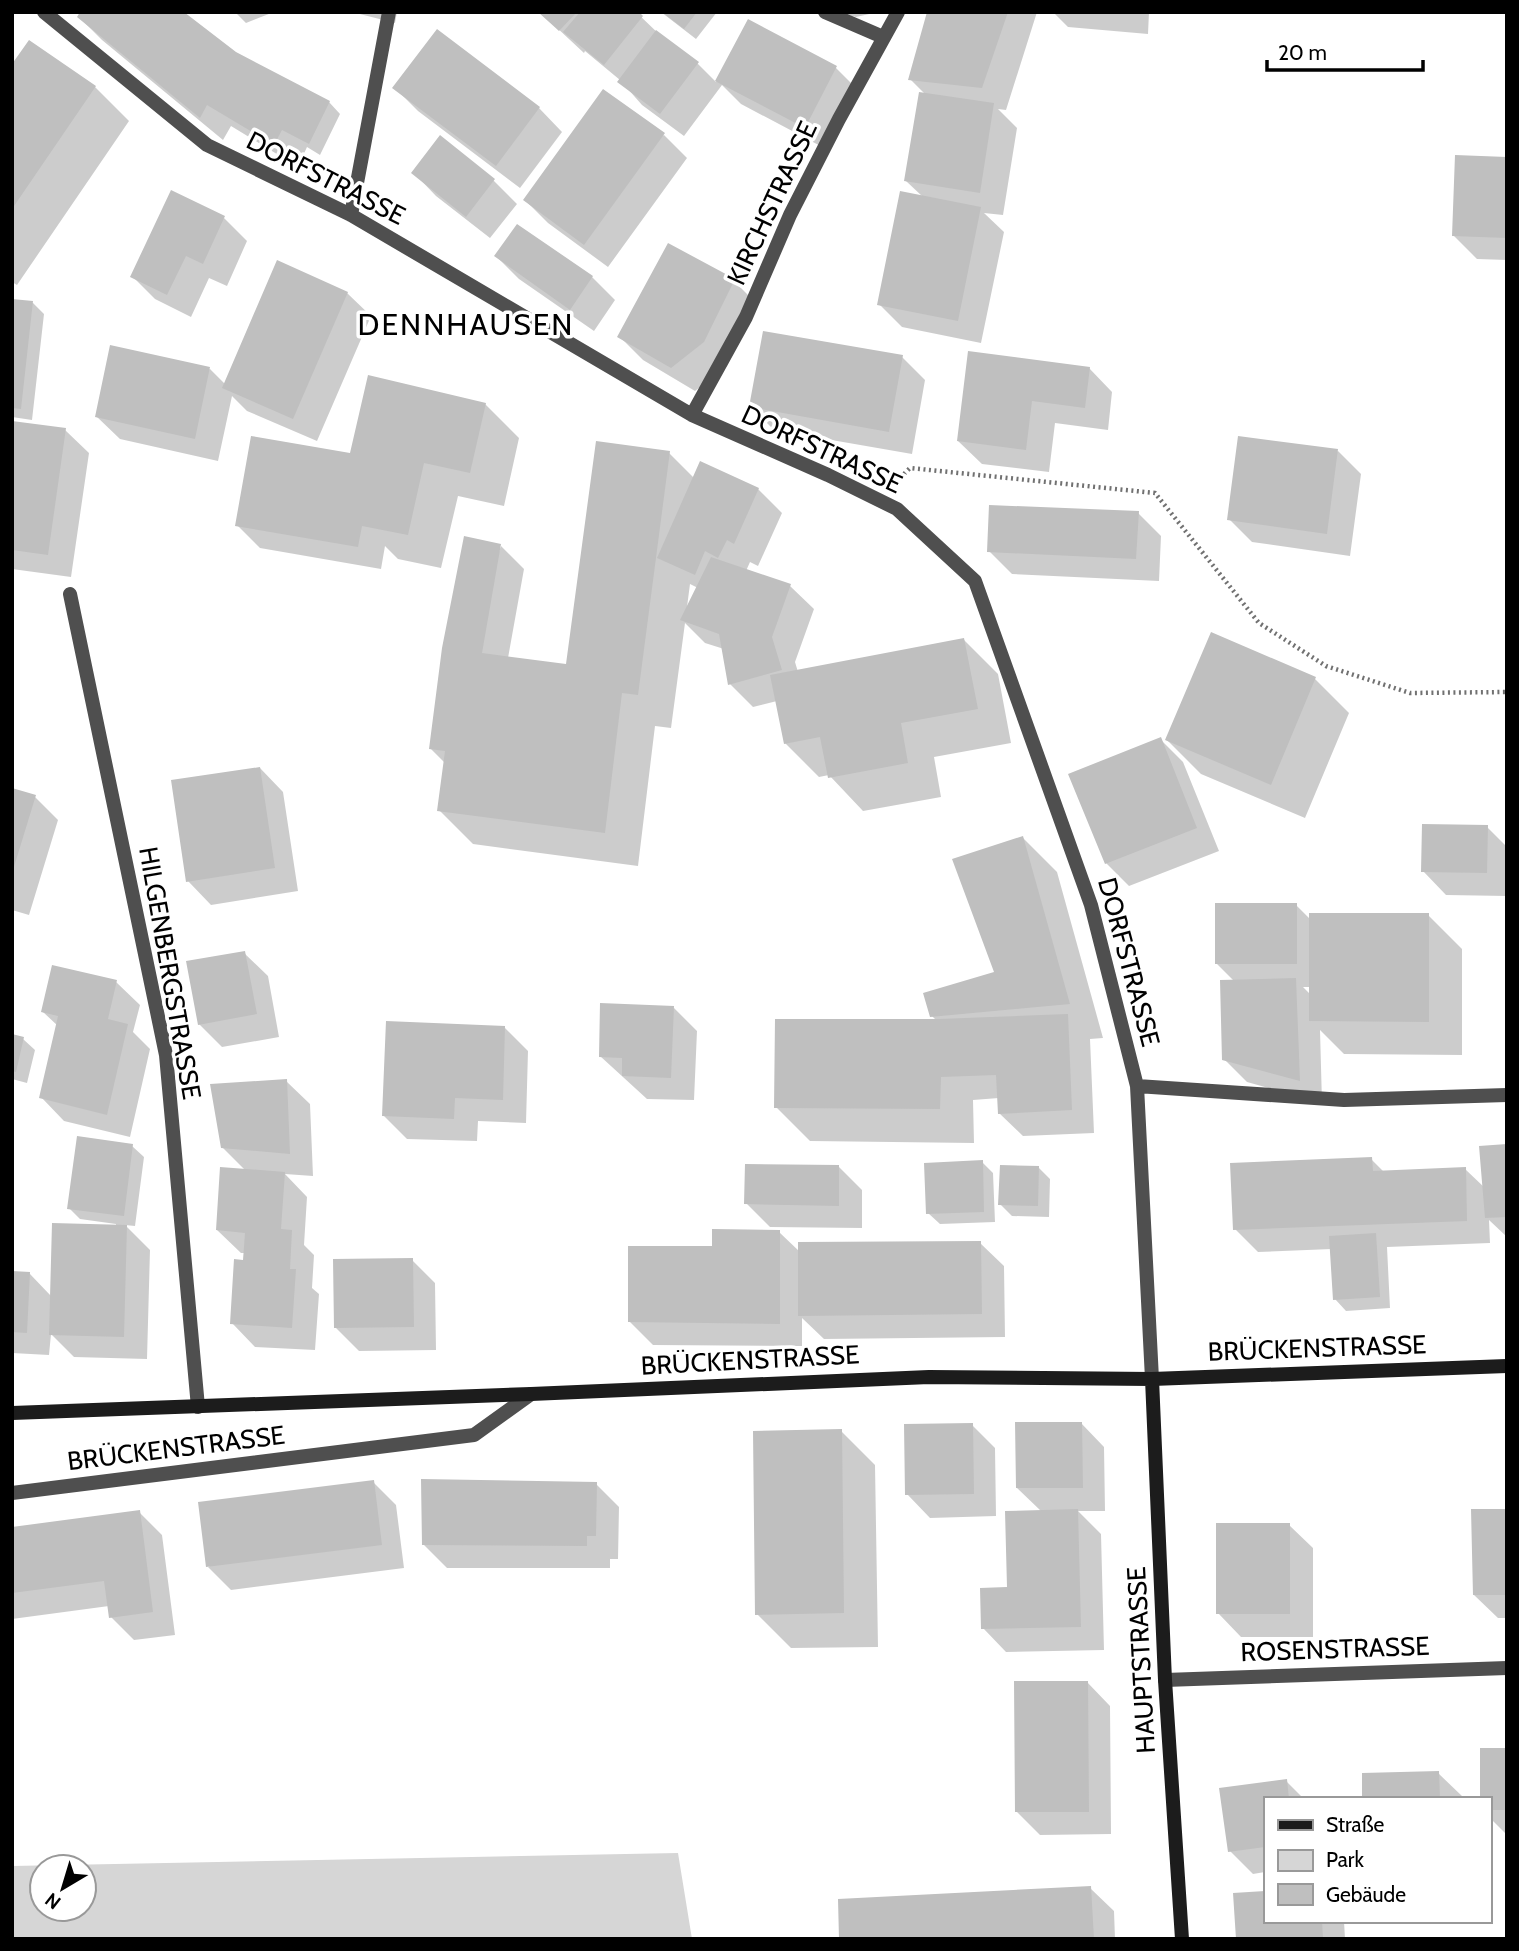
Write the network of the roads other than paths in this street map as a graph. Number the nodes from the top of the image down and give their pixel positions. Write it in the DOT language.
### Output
graph roads {
  1 [pos="44,12"];
  2 [pos="390,12"];
  3 [pos="825,12"];
  4 [pos="898,12"];
  5 [pos="883,37"];
  6 [pos="351,215"];
  7 [pos="692,415"];
  8 [pos="70,594"];
  9 [pos="1137,1086"];
  10 [pos="1507,1095"];
  11 [pos="1507,1366"];
  12 [pos="1152,1379"];
  13 [pos="531,1394"];
  14 [pos="198,1407"];
  15 [pos="12,1413"];
  16 [pos="12,1493"];
  17 [pos="1507,1668"];
  18 [pos="1165,1680"];
  19 [pos="1182,1939"];
  1 -- 6 [label="street, DORFSTRASSE"];
  2 -- 6 [label="street"];
  3 -- 5 [label="street"];
  4 -- 5 [label="street, KIRCHSTRASSE"];
  5 -- 7 [label="street, KIRCHSTRASSE"];
  6 -- 7 [label="street, DORFSTRASSE"];
  7 -- 9 [label="street, DORFSTRASSE"];
  8 -- 14 [label="street, HILGENBERGSTRASSE"];
  9 -- 10 [label="street"];
  9 -- 12 [label="street, DORFSTRASSE"];
  11 -- 12 [label="street, BRÜCKENSTRASSE"];
  12 -- 13 [label="street, BRÜCKENSTRASSE"];
  12 -- 18 [label="street, HAUPTSTRASSE"];
  13 -- 14 [label="street"];
  13 -- 16 [label="street, BRÜCKENSTRASSE"];
  14 -- 15 [label="street"];
  17 -- 18 [label="street, ROSENSTRASSE"];
  18 -- 19 [label="street, HAUPTSTRASSE"];
}
